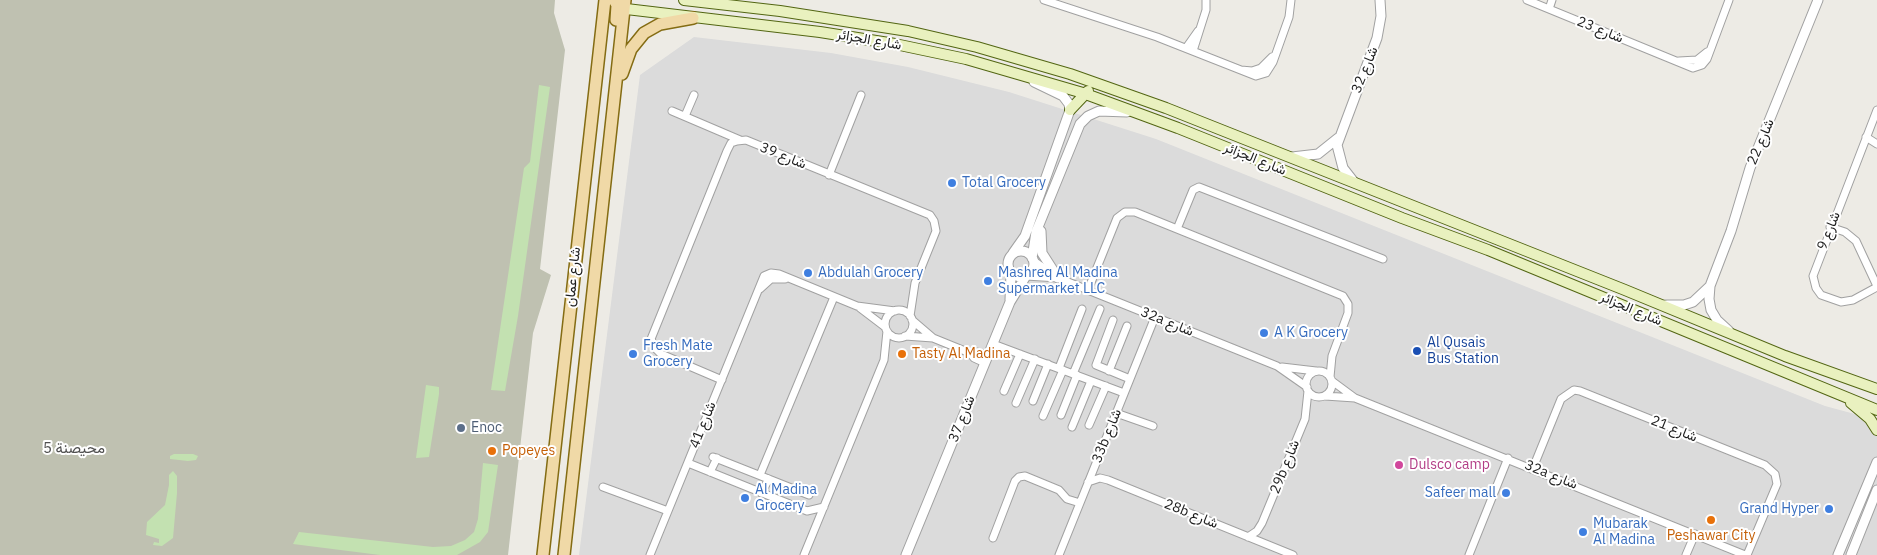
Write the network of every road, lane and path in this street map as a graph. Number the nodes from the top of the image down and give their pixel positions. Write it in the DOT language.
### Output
graph roads {
  1 [pos="684,0"];
  2 [pos="1044,0"];
  3 [pos="1206,0"];
  4 [pos="1291,0"];
  5 [pos="1380,0"];
  6 [pos="1527,0"];
  7 [pos="1552,0"];
  8 [pos="1730,0"];
  9 [pos="1818,0"];
  10 [pos="620,3"];
  11 [pos="605,4"];
  12 [pos="1549,9"];
  13 [pos="693,18"];
  14 [pos="1190,50"];
  15 [pos="1026,75"];
  16 [pos="616,89"];
  17 [pos="1084,93"];
  18 [pos="694,95"];
  19 [pos="861,95"];
  20 [pos="1070,110"];
  21 [pos="1877,110"];
  22 [pos="672,111"];
  23 [pos="1145,115"];
  24 [pos="685,116"];
  25 [pos="612,123"];
  26 [pos="724,132"];
  27 [pos="1866,137"];
  28 [pos="1338,138"];
  29 [pos="740,140"];
  30 [pos="1877,144"];
  31 [pos="729,146"];
  32 [pos="1266,148"];
  33 [pos="1292,157"];
  34 [pos="829,175"];
  35 [pos="1355,182"];
  36 [pos="1043,214"];
  37 [pos="1830,227"];
  38 [pos="1177,229"];
  39 [pos="1013,253"];
  40 [pos="1383,259"];
  41 [pos="1033,260"];
  42 [pos="1011,273"];
  43 [pos="1026,276"];
  44 [pos="1058,278"];
  45 [pos="1710,286"];
  46 [pos="1877,287"];
  47 [pos="1088,290"];
  48 [pos="834,297"];
  49 [pos="1010,302"];
  50 [pos="1659,304"];
  51 [pos="857,306"];
  52 [pos="1082,309"];
  53 [pos="1100,309"];
  54 [pos="895,311"];
  55 [pos="1155,317"];
  56 [pos="911,318"];
  57 [pos="1112,320"];
  58 [pos="1127,326"];
  59 [pos="886,329"];
  60 [pos="906,336"];
  61 [pos="1735,336"];
  62 [pos="933,338"];
  63 [pos="993,344"];
  64 [pos="1020,354"];
  65 [pos="987,359"];
  66 [pos="1034,359"];
  67 [pos="1048,364"];
  68 [pos="1277,366"];
  69 [pos="1061,369"];
  70 [pos="1109,371"];
  71 [pos="1317,371"];
  72 [pos="1075,374"];
  73 [pos="1130,379"];
  74 [pos="1331,379"];
  75 [pos="722,380"];
  76 [pos="1091,381"];
  77 [pos="1106,386"];
  78 [pos="1308,389"];
  79 [pos="1877,389"];
  80 [pos="1004,391"];
  81 [pos="1124,393"];
  82 [pos="1325,396"];
  83 [pos="1844,397"];
  84 [pos="1355,398"];
  85 [pos="1033,401"];
  86 [pos="1016,403"];
  87 [pos="1877,410"];
  88 [pos="1116,413"];
  89 [pos="1061,415"];
  90 [pos="1043,416"];
  91 [pos="1089,425"];
  92 [pos="1153,426"];
  93 [pos="1072,427"];
  94 [pos="1877,430"];
  95 [pos="1508,458"];
  96 [pos="1877,462"];
  97 [pos="688,463"];
  98 [pos="1532,468"];
  99 [pos="710,472"];
  100 [pos="760,475"];
  101 [pos="769,479"];
  102 [pos="1088,482"];
  103 [pos="604,487"];
  104 [pos="1877,490"];
  105 [pos="762,493"];
  106 [pos="809,495"];
  107 [pos="1080,503"];
  108 [pos="824,507"];
  109 [pos="668,511"];
  110 [pos="1694,534"];
  111 [pos="1248,537"];
  112 [pos="993,538"];
  113 [pos="1840,551"];
  114 [pos="543,555"];
  115 [pos="564,555"];
  116 [pos="650,555"];
  117 [pos="804,555"];
  118 [pos="907,555"];
  119 [pos="1059,555"];
  120 [pos="1294,555"];
  121 [pos="1469,555"];
  122 [pos="1686,555"];
  123 [pos="1746,555"];
  124 [pos="1834,555"];
  125 [pos="1851,555"];
  1 -- 32 [label="main road, شارع الجزائر"];
  2 -- 14 [label="street"];
  3 -- 14 [label="street"];
  4 -- 14 [label="street"];
  5 -- 28 [label="street, شارع 32"];
  6 -- 12 [label="street, شارع 23"];
  7 -- 12 [label="street"];
  8 -- 12 [label="street, شارع 23"];
  9 -- 45 [label="street, شارع 22"];
  10 -- 11 [label="main road, شارع الجزائر"];
  10 -- 13 [label="main road, شارع الجزائر"];
  10 -- 16 [label="main road, شارع عمان"];
  10 -- 25 [label="main road"];
  11 -- 114 [label="main road, شارع عمان"];
  13 -- 15 [label="main road, شارع الجزائر"];
  13 -- 16 [label="main road"];
  15 -- 17 [label="main road, شارع الجزائر"];
  15 -- 20 [label="street"];
  16 -- 25 [label="main road, شارع عمان"];
  17 -- 20 [label="main road"];
  17 -- 23 [label="main road, شارع الجزائر"];
  17 -- 32 [label="main road"];
  18 -- 24 [label="street"];
  19 -- 34 [label="street"];
  20 -- 39 [label="street"];
  21 -- 27 [label="street, شارع 9"];
  22 -- 24 [label="street, شارع 39"];
  23 -- 36 [label="street"];
  23 -- 83 [label="main road, شارع الجزائر"];
  24 -- 26 [label="street, شارع 39"];
  25 -- 115 [label="main road, شارع عمان"];
  26 -- 29 [label="street, شارع 39"];
  26 -- 31 [label="street"];
  27 -- 30 [label="street"];
  27 -- 37 [label="street, شارع 9"];
  28 -- 33 [label="street, شارع 32"];
  28 -- 35 [label="street, شارع 32"];
  29 -- 31 [label="street"];
  29 -- 34 [label="street, شارع 39"];
  31 -- 75 [label="street"];
  32 -- 33 [label="main road, شارع الجزائر"];
  33 -- 35 [label="main road, شارع الجزائر"];
  34 -- 56 [label="street, شارع 39"];
  35 -- 50 [label="main road, شارع الجزائر"];
  36 -- 41 [label="street"];
  36 -- 44 [label="street"];
  37 -- 46 [label="street"];
  37 -- 46 [label="street, شارع 9"];
  38 -- 40 [label="street"];
  38 -- 47 [label="street"];
  38 -- 74 [label="street"];
  39 -- 41 [label="street"];
  39 -- 42 [label="street"];
  41 -- 43 [label="street"];
  41 -- 44 [label="street, 32a شارع"];
  42 -- 43 [label="street"];
  42 -- 49 [label="street, شارع 37"];
  43 -- 44 [label="street, 32a شارع"];
  43 -- 49 [label="street, شارع 37"];
  44 -- 47 [label="street, 32a شارع"];
  45 -- 50 [label="street, شارع 22"];
  45 -- 61 [label="street, شارع 22"];
  47 -- 55 [label="street, 32a شارع"];
  48 -- 51 [label="street"];
  48 -- 75 [label="street, شارع 41"];
  48 -- 100 [label="street"];
  49 -- 63 [label="street, شارع 37"];
  50 -- 61 [label="main road, شارع الجزائر"];
  51 -- 54 [label="street"];
  51 -- 59 [label="street"];
  52 -- 69 [label="street"];
  53 -- 72 [label="street"];
  54 -- 56 [label="street"];
  54 -- 59 [label="street"];
  55 -- 68 [label="street, 32a شارع"];
  55 -- 73 [label="street, 33b شارع"];
  56 -- 60 [label="street"];
  56 -- 62 [label="street"];
  57 -- 70 [label="street"];
  58 -- 70 [label="street"];
  59 -- 60 [label="street"];
  59 -- 108 [label="street"];
  60 -- 62 [label="street"];
  61 -- 79 [label="main road, شارع الجزائر"];
  62 -- 65 [label="street"];
  63 -- 64 [label="street"];
  63 -- 65 [label="street, شارع 37"];
  64 -- 66 [label="street"];
  64 -- 80 [label="street"];
  65 -- 118 [label="street, شارع 37"];
  66 -- 67 [label="street"];
  66 -- 86 [label="street"];
  67 -- 69 [label="street"];
  67 -- 85 [label="street"];
  68 -- 71 [label="street, 32a شارع"];
  68 -- 78 [label="street, 32a شارع"];
  69 -- 72 [label="street"];
  69 -- 90 [label="street"];
  70 -- 73 [label="street"];
  71 -- 74 [label="street"];
  71 -- 78 [label="street"];
  72 -- 76 [label="street"];
  72 -- 89 [label="street"];
  73 -- 81 [label="street, 33b شارع"];
  74 -- 82 [label="street"];
  74 -- 84 [label="street, 32a شارع"];
  75 -- 97 [label="street, شارع 41"];
  76 -- 77 [label="street"];
  76 -- 93 [label="street"];
  77 -- 81 [label="street"];
  77 -- 91 [label="street"];
  78 -- 82 [label="street"];
  78 -- 111 [label="street, 29b شارع"];
  81 -- 88 [label="street, 33b شارع"];
  82 -- 84 [label="street, 32a شارع"];
  83 -- 87 [label="main road, شارع الجزائر"];
  83 -- 94 [label="main road"];
  84 -- 95 [label="street, 32a شارع"];
  88 -- 92 [label="street"];
  88 -- 102 [label="street, 33b شارع"];
  95 -- 98 [label="street, 32a شارع"];
  95 -- 121 [label="street"];
  96 -- 113 [label="street"];
  97 -- 99 [label="street"];
  97 -- 109 [label="street, شارع 41"];
  98 -- 110 [label="street, 32a شارع"];
  98 -- 123 [label="street, شارع 21"];
  99 -- 100 [label="street"];
  99 -- 105 [label="street"];
  100 -- 101 [label="street"];
  101 -- 105 [label="street"];
  101 -- 106 [label="street"];
  102 -- 107 [label="street, 33b شارع"];
  102 -- 111 [label="street, 28b شارع"];
  103 -- 109 [label="street"];
  104 -- 125 [label="street"];
  105 -- 108 [label="street"];
  107 -- 112 [label="street"];
  107 -- 119 [label="street, 33b شارع"];
  108 -- 117 [label="street"];
  109 -- 116 [label="street, شارع 41"];
  110 -- 122 [label="street"];
  110 -- 123 [label="street, 32a شارع"];
  111 -- 120 [label="street, 28b شارع"];
  113 -- 124 [label="street"];
}
